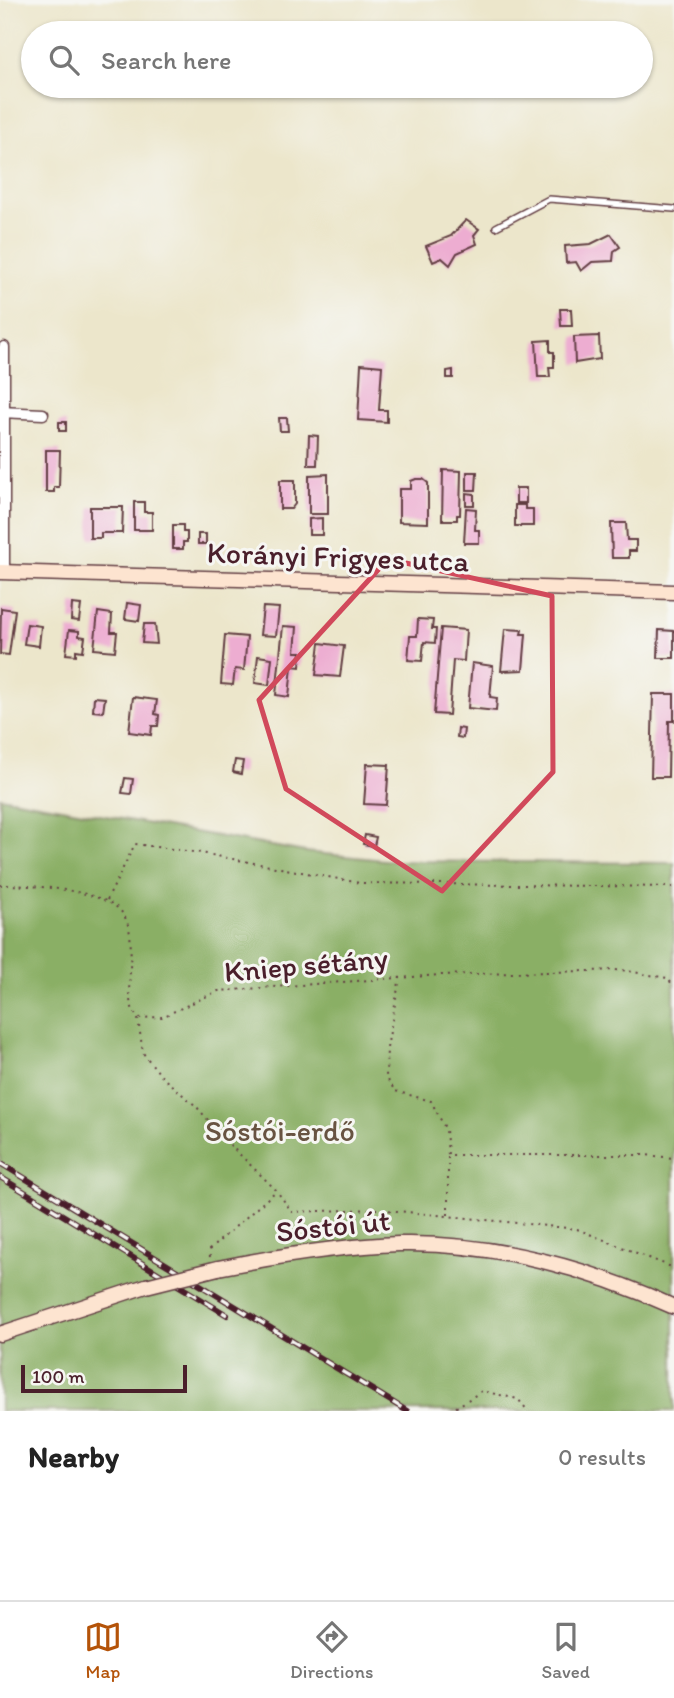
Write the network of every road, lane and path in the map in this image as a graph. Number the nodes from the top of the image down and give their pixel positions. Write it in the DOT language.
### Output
graph roads {
  1 [pos="674,209"];
  2 [pos="496,227"];
  3 [pos="4,347"];
  4 [pos="1,412"];
  5 [pos="43,414"];
  6 [pos="2,572"];
  7 [pos="674,593"];
  8 [pos="0,885"];
  9 [pos="674,887"];
  10 [pos="107,901"];
  11 [pos="400,977"];
  12 [pos="674,986"];
  13 [pos="138,1018"];
  14 [pos="448,1156"];
  15 [pos="674,1158"];
  16 [pos="276,1190"];
  17 [pos="448,1216"];
  18 [pos="209,1250"];
  19 [pos="674,1268"];
  20 [pos="674,1307"];
  21 [pos="1,1333"];
  22 [pos="450,1411"];
  23 [pos="528,1411"];
  1 -- 2 [label="lane"];
  3 -- 4 [label="street"];
  4 -- 5 [label="street"];
  4 -- 6 [label="street"];
  6 -- 7 [label="main road, Korányi Frigyes utca"];
  8 -- 10 [label="path"];
  9 -- 10 [label="path"];
  10 -- 13 [label="path"];
  11 -- 12 [label="path, Kniep sétány"];
  11 -- 13 [label="path, Kniep sétány"];
  11 -- 14 [label="path"];
  13 -- 16 [label="path"];
  14 -- 15 [label="path"];
  14 -- 17 [label="path"];
  16 -- 17 [label="path"];
  16 -- 18 [label="path"];
  17 -- 19 [label="path"];
  20 -- 21 [label="main road, Sóstói út, bridge"];
  22 -- 23 [label="path"];
}
